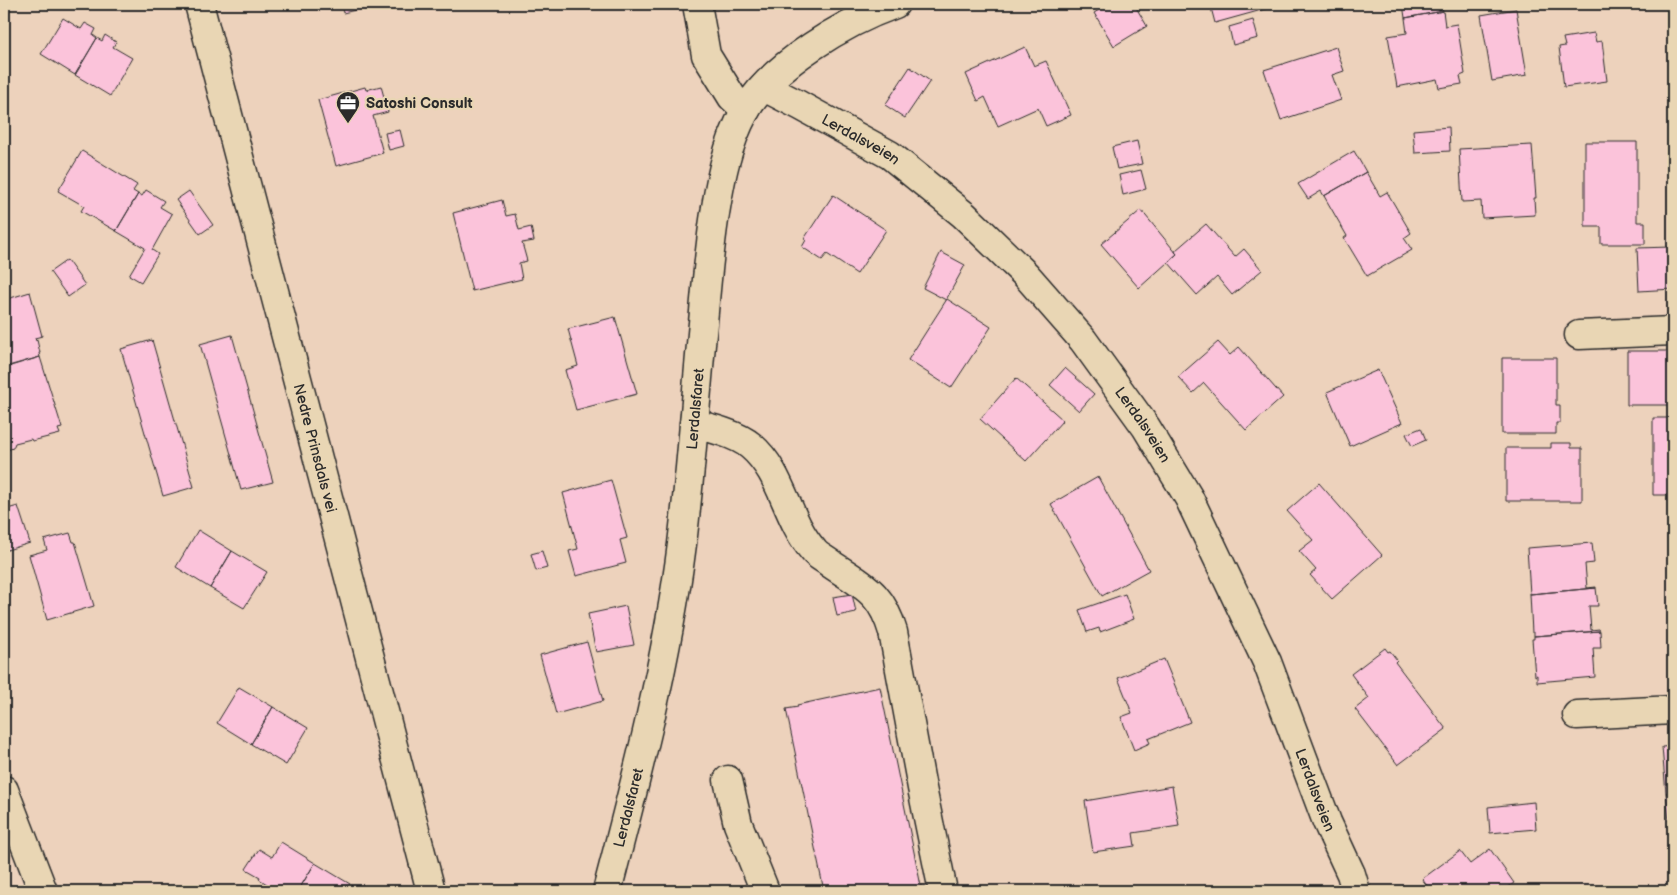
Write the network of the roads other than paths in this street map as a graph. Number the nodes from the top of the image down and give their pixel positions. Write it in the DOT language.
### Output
graph roads {
  1 [pos="199,4"];
  2 [pos="895,4"];
  3 [pos="703,11"];
  4 [pos="764,87"];
  5 [pos="746,110"];
  6 [pos="1673,331"];
  7 [pos="1579,335"];
  8 [pos="694,424"];
  9 [pos="1673,710"];
  10 [pos="1577,715"];
  11 [pos="728,780"];
  12 [pos="4,790"];
  13 [pos="43,891"];
  14 [pos="431,891"];
  15 [pos="607,891"];
  16 [pos="765,891"];
  17 [pos="943,891"];
  18 [pos="1356,891"];
  1 -- 14 [label="street, Nedre Prinsdals vei"];
  2 -- 4 [label="street, Lerdalsfaret"];
  3 -- 5 [label="street"];
  4 -- 5 [label="street, Lerdalsfaret"];
  4 -- 18 [label="street, Lerdalsveien"];
  5 -- 8 [label="street, Lerdalsfaret"];
  6 -- 7 [label="street"];
  8 -- 15 [label="street, Lerdalsfaret"];
  8 -- 17 [label="street"];
  9 -- 10 [label="street"];
  11 -- 16 [label="street"];
  12 -- 13 [label="street"];
}
